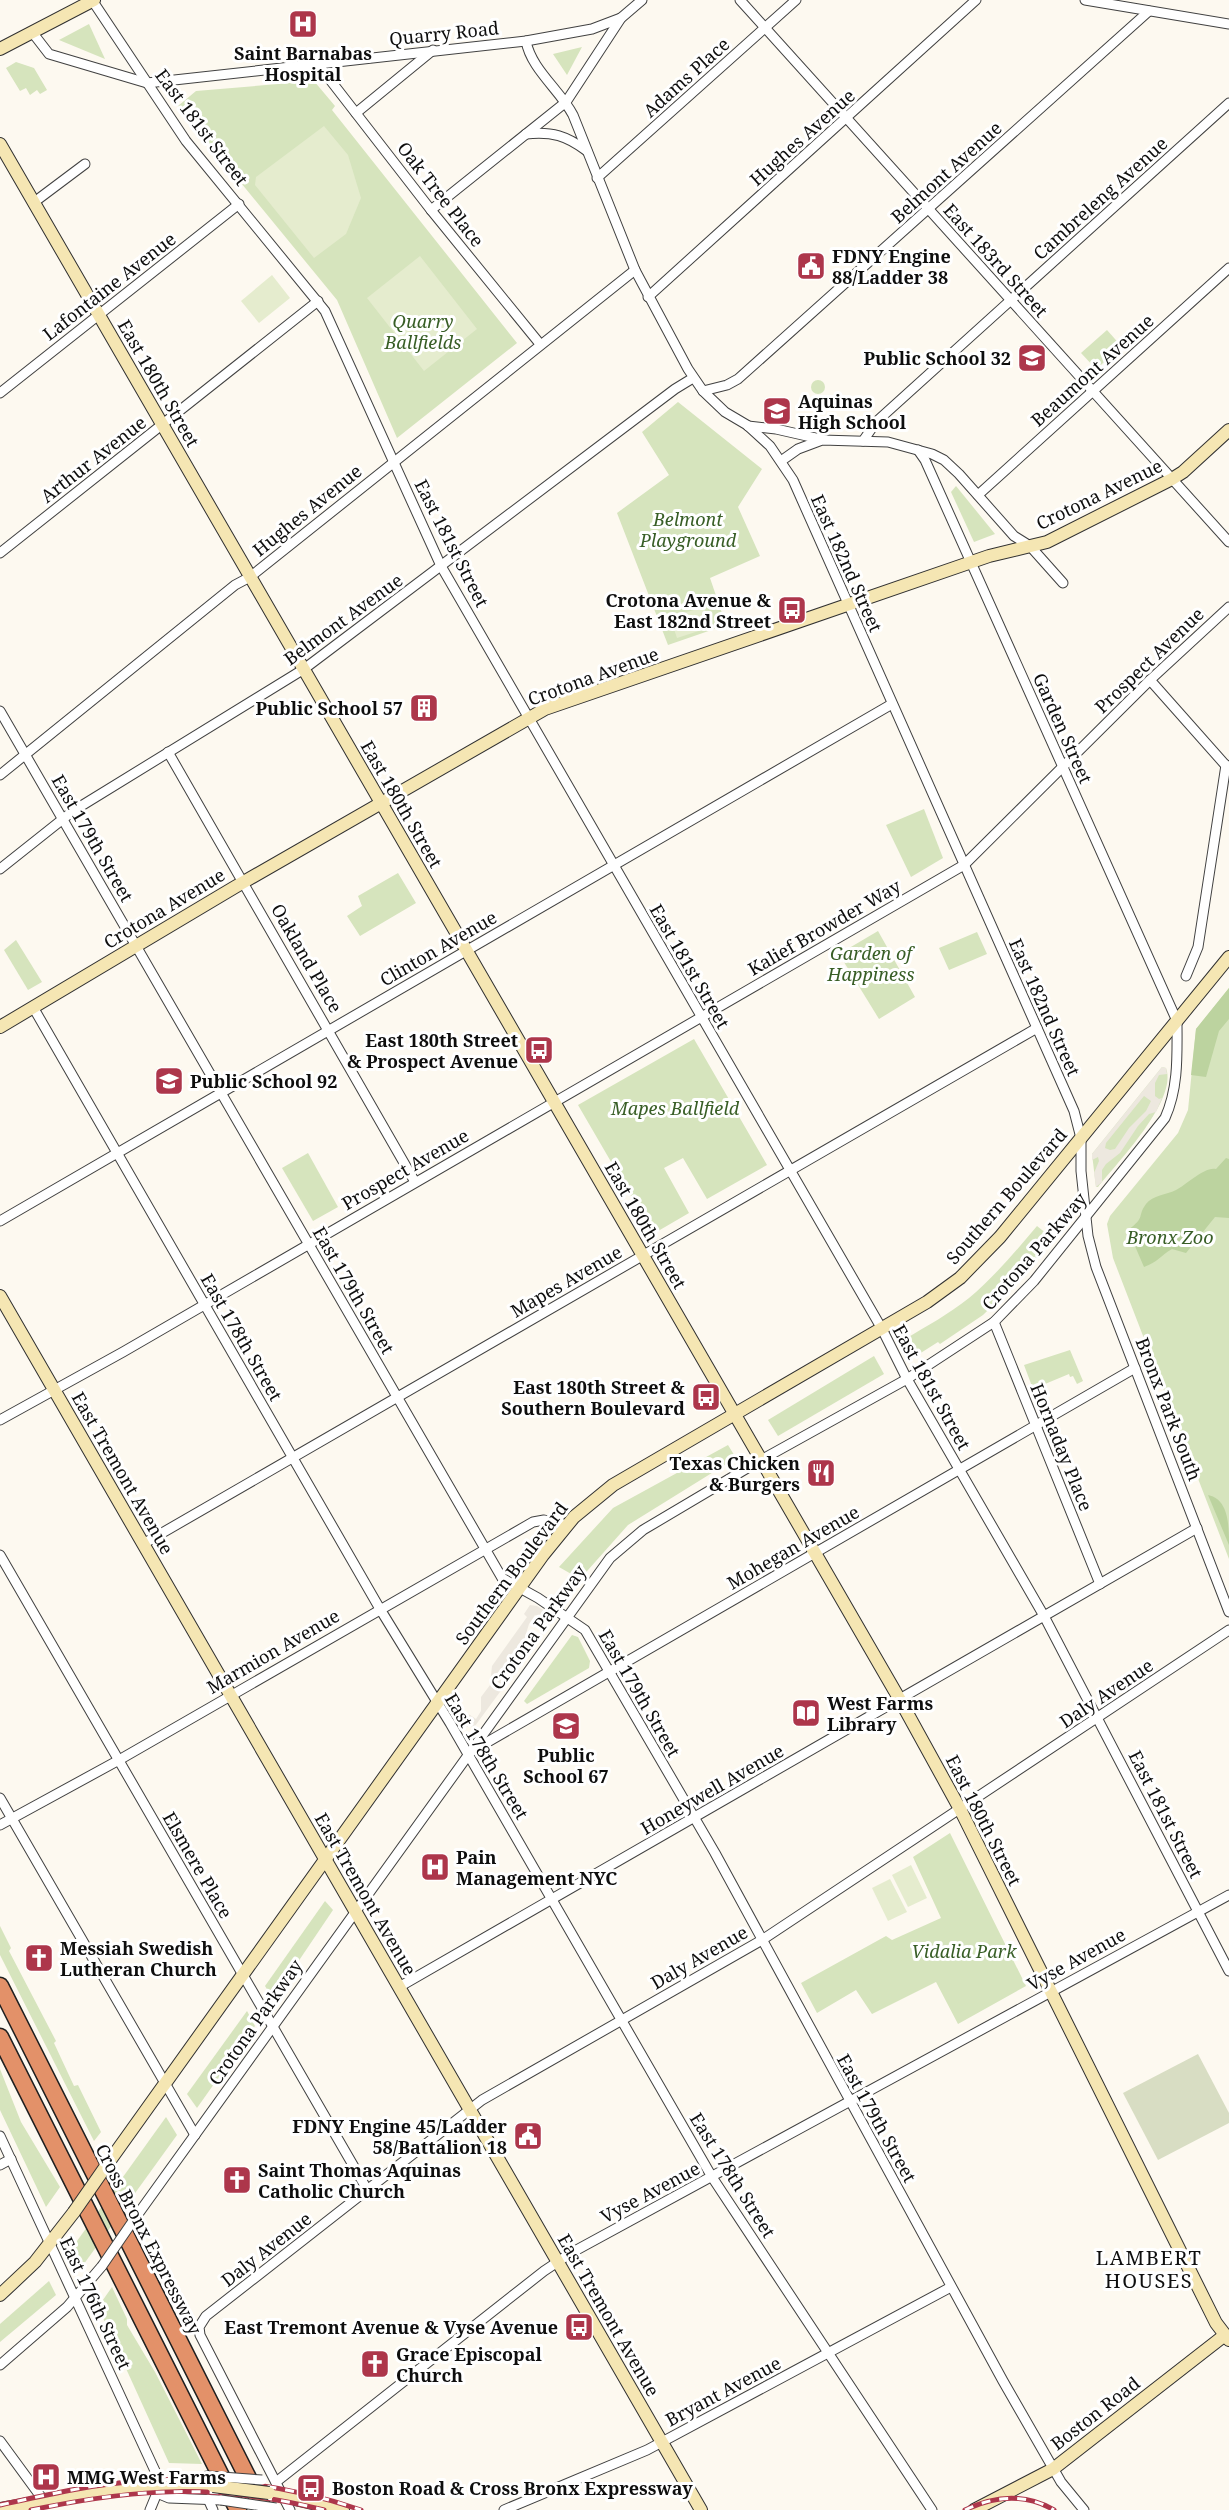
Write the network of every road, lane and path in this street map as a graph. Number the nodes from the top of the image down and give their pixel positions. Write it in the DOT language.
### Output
graph roads {
  1 [pos="92,0"];
  2 [pos="642,0"];
  3 [pos="740,0"];
  4 [pos="796,0"];
  5 [pos="976,0"];
  6 [pos="1092,0"];
  7 [pos="1149,11"];
  8 [pos="621,18"];
  9 [pos="1229,24"];
  10 [pos="765,28"];
  11 [pos="32,32"];
  12 [pos="526,41"];
  13 [pos="0,49"];
  14 [pos="434,50"];
  15 [pos="317,63"];
  16 [pos="147,83"];
  17 [pos="566,102"];
  18 [pos="1229,103"];
  19 [pos="356,113"];
  20 [pos="847,119"];
  21 [pos="526,134"];
  22 [pos="0,144"];
  23 [pos="587,151"];
  24 [pos="85,164"];
  25 [pos="597,178"];
  26 [pos="33,203"];
  27 [pos="239,204"];
  28 [pos="431,210"];
  29 [pos="928,210"];
  30 [pos="1229,268"];
  31 [pos="636,270"];
  32 [pos="648,297"];
  33 [pos="318,301"];
  34 [pos="1011,301"];
  35 [pos="99,316"];
  36 [pos="540,344"];
  37 [pos="693,378"];
  38 [pos="703,391"];
  39 [pos="1093,392"];
  40 [pos="0,393"];
  41 [pos="162,425"];
  42 [pos="747,425"];
  43 [pos="1229,430"];
  44 [pos="822,440"];
  45 [pos="863,441"];
  46 [pos="918,450"];
  47 [pos="782,461"];
  48 [pos="394,462"];
  49 [pos="1172,479"];
  50 [pos="978,495"];
  51 [pos="1229,542"];
  52 [pos="1030,546"];
  53 [pos="0,553"];
  54 [pos="971,563"];
  55 [pos="441,566"];
  56 [pos="250,577"];
  57 [pos="1063,583"];
  58 [pos="848,605"];
  59 [pos="1229,606"];
  60 [pos="304,669"];
  61 [pos="1150,680"];
  62 [pos="892,704"];
  63 [pos="0,711"];
  64 [pos="528,719"];
  65 [pos="168,752"];
  66 [pos="25,755"];
  67 [pos="1227,767"];
  68 [pos="1063,768"];
  69 [pos="0,775"];
  70 [pos="381,804"];
  71 [pos="63,819"];
  72 [pos="613,865"];
  73 [pos="964,865"];
  74 [pos="0,869"];
  75 [pos="244,882"];
  76 [pos="136,945"];
  77 [pos="466,950"];
  78 [pos="1229,957"];
  79 [pos="1186,976"];
  80 [pos="33,1007"];
  81 [pos="701,1018"];
  82 [pos="1177,1021"];
  83 [pos="0,1026"];
  84 [pos="1037,1028"];
  85 [pos="329,1029"];
  86 [pos="221,1092"];
  87 [pos="555,1103"];
  88 [pos="1081,1138"];
  89 [pos="117,1152"];
  90 [pos="790,1171"];
  91 [pos="416,1182"];
  92 [pos="1087,1216"];
  93 [pos="0,1221"];
  94 [pos="308,1245"];
  95 [pos="643,1256"];
  96 [pos="0,1296"];
  97 [pos="205,1305"];
  98 [pos="994,1323"];
  99 [pos="882,1329"];
  100 [pos="1135,1368"];
  101 [pos="907,1379"];
  102 [pos="54,1389"];
  103 [pos="397,1397"];
  104 [pos="734,1415"];
  105 [pos="0,1420"];
  106 [pos="1036,1426"];
  107 [pos="293,1458"];
  108 [pos="761,1460"];
  109 [pos="959,1470"];
  110 [pos="567,1526"];
  111 [pos="1197,1528"];
  112 [pos="143,1544"];
  113 [pos="484,1549"];
  114 [pos="815,1553"];
  115 [pos="0,1555"];
  116 [pos="1100,1584"];
  117 [pos="520,1588"];
  118 [pos="380,1609"];
  119 [pos="1229,1612"];
  120 [pos="566,1616"];
  121 [pos="1044,1616"];
  122 [pos="1229,1630"];
  123 [pos="609,1672"];
  124 [pos="230,1695"];
  125 [pos="900,1700"];
  126 [pos="437,1704"];
  127 [pos="1098,1718"];
  128 [pos="467,1753"];
  129 [pos="119,1761"];
  130 [pos="0,1798"];
  131 [pos="960,1809"];
  132 [pos="694,1818"];
  133 [pos="13,1820"];
  134 [pos="0,1825"];
  135 [pos="325,1859"];
  136 [pos="1229,1895"];
  137 [pos="553,1900"];
  138 [pos="355,1910"];
  139 [pos="1198,1912"];
  140 [pos="762,1940"];
  141 [pos="1229,1971"];
  142 [pos="242,1976"];
  143 [pos="0,1986"];
  144 [pos="399,1988"];
  145 [pos="1051,1992"];
  146 [pos="622,2021"];
  147 [pos="272,2026"];
  148 [pos="0,2037"];
  149 [pos="165,2084"];
  150 [pos="849,2102"];
  151 [pos="470,2110"];
  152 [pos="195,2135"];
  153 [pos="0,2136"];
  154 [pos="11,2159"];
  155 [pos="0,2164"];
  156 [pos="712,2177"];
  157 [pos="368,2191"];
  158 [pos="50,2243"];
  159 [pos="558,2262"];
  160 [pos="951,2287"];
  161 [pos="0,2295"];
  162 [pos="76,2298"];
  163 [pos="1228,2335"];
  164 [pos="827,2354"];
  165 [pos="0,2365"];
  166 [pos="0,2441"];
  167 [pos="662,2443"];
  168 [pos="1053,2469"];
  169 [pos="211,2481"];
  170 [pos="276,2481"];
  171 [pos="157,2489"];
  172 [pos="283,2496"];
  173 [pos="208,2499"];
  174 [pos="44,2501"];
  175 [pos="0,2509"];
  176 [pos="270,2509"];
  177 [pos="150,2510"];
  178 [pos="213,2510"];
  179 [pos="238,2510"];
  180 [pos="290,2510"];
  181 [pos="343,2510"];
  182 [pos="504,2510"];
  183 [pos="701,2510"];
  184 [pos="932,2510"];
  185 [pos="974,2510"];
  186 [pos="1084,2510"];
  1 -- 11 [label="main road"];
  1 -- 16 [label="street, East 181st Street"];
  2 -- 8 [label="street"];
  3 -- 10 [label="street, East 183rd Street"];
  4 -- 10 [label="street, Adams Place"];
  5 -- 20 [label="street, Hughes Avenue"];
  6 -- 7 [label="street"];
  7 -- 9 [label="street"];
  7 -- 29 [label="street, Belmont Avenue"];
  8 -- 12 [label="street, Quarry Road"];
  8 -- 17 [label="street"];
  10 -- 20 [label="street, East 183rd Street"];
  10 -- 25 [label="street, Adams Place"];
  11 -- 13 [label="main road"];
  11 -- 16 [label="street, Quarry Road"];
  12 -- 14 [label="street, Quarry Road"];
  12 -- 17 [label="street, East 182nd Street"];
  14 -- 15 [label="street, Quarry Road"];
  14 -- 19 [label="street"];
  15 -- 16 [label="street, Quarry Road"];
  15 -- 19 [label="street, Oak Tree Place"];
  16 -- 27 [label="street, East 181st Street"];
  17 -- 21 [label="street"];
  17 -- 23 [label="street, East 182nd Street"];
  18 -- 34 [label="street, Cambreleng Avenue"];
  19 -- 28 [label="street, Oak Tree Place"];
  20 -- 29 [label="street, East 183rd Street"];
  20 -- 32 [label="street, Hughes Avenue"];
  21 -- 23 [label="street"];
  21 -- 28 [label="street"];
  22 -- 26 [label="main road, East 180th Street"];
  23 -- 25 [label="street, East 182nd Street"];
  24 -- 26 [label="street"];
  25 -- 31 [label="street, East 182nd Street"];
  26 -- 35 [label="main road, East 180th Street"];
  27 -- 33 [label="street, East 181st Street"];
  27 -- 35 [label="street, Lafontaine Avenue"];
  28 -- 36 [label="street, Oak Tree Place"];
  29 -- 34 [label="street, East 183rd Street"];
  29 -- 38 [label="street, Belmont Avenue"];
  30 -- 39 [label="street, Beaumont Avenue"];
  31 -- 32 [label="street, East 182nd Street"];
  31 -- 36 [label="street, Hughes Avenue"];
  32 -- 37 [label="street, East 182nd Street"];
  33 -- 41 [label="street, Arthur Avenue"];
  33 -- 48 [label="street, East 181st Street"];
  34 -- 39 [label="street, East 183rd Street"];
  34 -- 45 [label="street, Cambreleng Avenue"];
  35 -- 40 [label="street, Lafontaine Avenue"];
  35 -- 41 [label="main road, East 180th Street"];
  36 -- 48 [label="street, Hughes Avenue"];
  37 -- 38 [label="street, East 182nd Street"];
  37 -- 55 [label="street, Belmont Avenue"];
  38 -- 42 [label="street, East 182nd Street"];
  39 -- 49 [label="street, East 183rd Street"];
  39 -- 50 [label="street, Beaumont Avenue"];
  41 -- 53 [label="street, Arthur Avenue"];
  41 -- 56 [label="main road, East 180th Street"];
  42 -- 44 [label="street"];
  42 -- 47 [label="street, East 182nd Street"];
  43 -- 49 [label="main road, Crotona Avenue"];
  44 -- 45 [label="street"];
  44 -- 47 [label="street"];
  45 -- 46 [label="street"];
  46 -- 50 [label="street"];
  46 -- 54 [label="street, Garden Street"];
  47 -- 58 [label="street, East 182nd Street"];
  48 -- 55 [label="street, East 181st Street"];
  48 -- 56 [label="street, Hughes Avenue"];
  49 -- 51 [label="street, East 183rd Street"];
  49 -- 52 [label="main road, Crotona Avenue"];
  50 -- 52 [label="street"];
  52 -- 54 [label="main road, Crotona Avenue"];
  52 -- 57 [label="street"];
  54 -- 58 [label="main road, Crotona Avenue"];
  54 -- 68 [label="street, Garden Street"];
  55 -- 60 [label="street, Belmont Avenue"];
  55 -- 64 [label="street, East 181st Street"];
  56 -- 60 [label="main road, East 180th Street"];
  56 -- 66 [label="street, Hughes Avenue"];
  58 -- 62 [label="street, East 182nd Street"];
  58 -- 64 [label="main road, Crotona Avenue"];
  59 -- 61 [label="street, Prospect Avenue"];
  60 -- 65 [label="street, Belmont Avenue"];
  60 -- 70 [label="main road, East 180th Street"];
  61 -- 67 [label="street"];
  61 -- 68 [label="street, Prospect Avenue"];
  62 -- 72 [label="street, Clinton Avenue"];
  62 -- 73 [label="street, East 182nd Street"];
  63 -- 66 [label="street, East 179th Street"];
  64 -- 70 [label="main road, Crotona Avenue"];
  64 -- 72 [label="street, East 181st Street"];
  65 -- 71 [label="street, Belmont Avenue"];
  65 -- 75 [label="street, Oakland Place"];
  66 -- 69 [label="street, Hughes Avenue"];
  66 -- 71 [label="street, East 179th Street"];
  67 -- 79 [label="street"];
  68 -- 73 [label="street, Prospect Avenue"];
  68 -- 82 [label="street, Garden Street"];
  70 -- 75 [label="main road, Crotona Avenue"];
  70 -- 77 [label="main road, East 180th Street"];
  71 -- 74 [label="street, Belmont Avenue"];
  71 -- 76 [label="street, East 179th Street"];
  72 -- 77 [label="street, Clinton Avenue"];
  72 -- 81 [label="street, East 181st Street"];
  73 -- 81 [label="street, Kalief Browder Way"];
  73 -- 84 [label="street, East 182nd Street"];
  75 -- 76 [label="main road, Crotona Avenue"];
  75 -- 85 [label="street, Oakland Place"];
  76 -- 80 [label="main road, Crotona Avenue"];
  76 -- 86 [label="street, East 179th Street"];
  77 -- 85 [label="street, Clinton Avenue"];
  77 -- 87 [label="main road, East 180th Street"];
  78 -- 82 [label="main road, Southern Boulevard"];
  80 -- 83 [label="main road, Crotona Avenue"];
  80 -- 89 [label="street, East 178th Street"];
  81 -- 87 [label="street, Prospect Avenue"];
  81 -- 90 [label="street, East 181st Street"];
  82 -- 88 [label="main road, Southern Boulevard"];
  82 -- 92 [label="street, Crotona Parkway"];
  84 -- 88 [label="street, East 182nd Street"];
  84 -- 90 [label="street, Mapes Avenue"];
  85 -- 86 [label="street, Clinton Avenue"];
  85 -- 91 [label="street, Oakland Place"];
  86 -- 89 [label="street, Clinton Avenue"];
  86 -- 94 [label="street, East 179th Street"];
  87 -- 91 [label="street, Prospect Avenue"];
  87 -- 95 [label="main road, East 180th Street"];
  88 -- 92 [label="street, East 182nd Street"];
  88 -- 99 [label="main road, Southern Boulevard"];
  89 -- 93 [label="street, Clinton Avenue"];
  89 -- 97 [label="street, East 178th Street"];
  90 -- 95 [label="street, Mapes Avenue"];
  90 -- 99 [label="street, East 181st Street"];
  91 -- 94 [label="street, Prospect Avenue"];
  92 -- 98 [label="street, Crotona Parkway"];
  92 -- 100 [label="street, Bronx Park South"];
  94 -- 97 [label="street, Prospect Avenue"];
  94 -- 103 [label="street, East 179th Street"];
  95 -- 103 [label="street, Mapes Avenue"];
  95 -- 104 [label="main road, East 180th Street"];
  96 -- 102 [label="main road, East Tremont Avenue"];
  97 -- 102 [label="street, Prospect Avenue"];
  97 -- 107 [label="street, East 178th Street"];
  98 -- 101 [label="street, Crotona Parkway"];
  98 -- 106 [label="street, Hornaday Place"];
  99 -- 101 [label="street, East 181st Street"];
  99 -- 104 [label="main road, Southern Boulevard"];
  100 -- 106 [label="street, Mohegan Avenue"];
  100 -- 111 [label="street, Bronx Park South"];
  101 -- 108 [label="street, Crotona Parkway"];
  101 -- 109 [label="street, East 181st Street"];
  102 -- 105 [label="street, Prospect Avenue"];
  102 -- 112 [label="main road, East Tremont Avenue"];
  103 -- 107 [label="street, Mapes Avenue"];
  103 -- 113 [label="street, East 179th Street"];
  104 -- 108 [label="main road, East 180th Street"];
  104 -- 110 [label="main road, Southern Boulevard"];
  106 -- 109 [label="street, Mohegan Avenue"];
  106 -- 116 [label="street, Hornaday Place"];
  107 -- 112 [label="street, Mapes Avenue"];
  107 -- 118 [label="street, East 178th Street"];
  108 -- 114 [label="main road, East 180th Street"];
  108 -- 120 [label="street, Crotona Parkway"];
  109 -- 114 [label="street, Mohegan Avenue"];
  109 -- 121 [label="street, East 181st Street"];
  110 -- 113 [label="street, Marmion Avenue"];
  110 -- 117 [label="main road, Southern Boulevard"];
  111 -- 116 [label="street, Honeywell Avenue"];
  111 -- 119 [label="street, Bronx Park South"];
  112 -- 124 [label="main road, East Tremont Avenue"];
  113 -- 117 [label="street, East 179th Street"];
  113 -- 118 [label="street, Marmion Avenue"];
  114 -- 123 [label="street, Mohegan Avenue"];
  114 -- 125 [label="main road, East 180th Street"];
  115 -- 129 [label="street, Elsmere Place"];
  116 -- 121 [label="street, Honeywell Avenue"];
  117 -- 120 [label="street, East 179th Street"];
  117 -- 126 [label="main road, Southern Boulevard"];
  118 -- 124 [label="street, Marmion Avenue"];
  118 -- 126 [label="street, East 178th Street"];
  120 -- 123 [label="street, East 179th Street"];
  120 -- 128 [label="street, Crotona Parkway"];
  121 -- 125 [label="street, Honeywell Avenue"];
  121 -- 127 [label="street, East 181st Street"];
  122 -- 127 [label="street, Daly Avenue"];
  123 -- 128 [label="street, Mohegan Avenue"];
  123 -- 132 [label="street, East 179th Street"];
  124 -- 129 [label="street, Marmion Avenue"];
  124 -- 135 [label="main road, East Tremont Avenue"];
  125 -- 131 [label="main road, East 180th Street"];
  125 -- 132 [label="street, Honeywell Avenue"];
  126 -- 128 [label="street, East 178th Street"];
  126 -- 135 [label="main road, Southern Boulevard"];
  127 -- 131 [label="street, Daly Avenue"];
  127 -- 139 [label="street, East 181st Street"];
  128 -- 137 [label="street, East 178th Street"];
  128 -- 138 [label="street, Crotona Parkway"];
  129 -- 133 [label="street, Marmion Avenue"];
  129 -- 142 [label="street, Elsmere Place"];
  130 -- 133 [label="street"];
  131 -- 140 [label="street, Daly Avenue"];
  131 -- 145 [label="main road, East 180th Street"];
  132 -- 137 [label="street, Honeywell Avenue"];
  132 -- 140 [label="street, East 179th Street"];
  133 -- 134 [label="street, Marmion Avenue"];
  133 -- 149 [label="street"];
  135 -- 138 [label="main road, East Tremont Avenue"];
  135 -- 142 [label="main road, Southern Boulevard"];
  136 -- 139 [label="street, Vyse Avenue"];
  137 -- 144 [label="street, Honeywell Avenue"];
  137 -- 146 [label="street, East 178th Street"];
  138 -- 144 [label="main road, East Tremont Avenue"];
  138 -- 147 [label="street, Crotona Parkway"];
  139 -- 141 [label="street, East 181st Street"];
  139 -- 145 [label="street, Vyse Avenue"];
  140 -- 146 [label="street, Daly Avenue"];
  140 -- 150 [label="street, East 179th Street"];
  142 -- 147 [label="street, Elsmere Place"];
  142 -- 149 [label="main road, Southern Boulevard"];
  143 -- 176 [label="highway, Cross Bronx Expressway"];
  144 -- 151 [label="main road, East Tremont Avenue"];
  145 -- 150 [label="street, Vyse Avenue"];
  145 -- 163 [label="main road, East 180th Street"];
  146 -- 151 [label="street, Daly Avenue"];
  146 -- 156 [label="street, East 178th Street"];
  147 -- 152 [label="street, Crotona Parkway"];
  147 -- 157 [label="street, Elsmere Place"];
  148 -- 179 [label="highway"];
  149 -- 152 [label="street"];
  149 -- 158 [label="main road, Southern Boulevard, bridge"];
  150 -- 156 [label="street, Vyse Avenue"];
  150 -- 160 [label="street, East 179th Street"];
  151 -- 157 [label="street, Daly Avenue"];
  151 -- 159 [label="main road, East Tremont Avenue"];
  152 -- 162 [label="street, Crotona Parkway, bridge"];
  153 -- 154 [label="street, East 176th Street"];
  154 -- 155 [label="street"];
  154 -- 158 [label="street, East 176th Street"];
  156 -- 159 [label="street, Vyse Avenue"];
  156 -- 164 [label="street, East 178th Street"];
  157 -- 170 [label="street, Daly Avenue"];
  158 -- 161 [label="main road, Southern Boulevard"];
  158 -- 162 [label="street, East 176th Street"];
  159 -- 167 [label="main road, East Tremont Avenue"];
  159 -- 170 [label="street, Vyse Avenue"];
  160 -- 164 [label="street, Bryant Avenue"];
  160 -- 168 [label="street, East 179th Street"];
  162 -- 165 [label="street, Crotona Parkway"];
  162 -- 171 [label="street, East 176th Street"];
  163 -- 168 [label="main road, Boston Road"];
  164 -- 167 [label="street, Bryant Avenue"];
  164 -- 184 [label="street, East 178th Street"];
  166 -- 174 [label="street"];
  167 -- 182 [label="street, Bryant Avenue"];
  167 -- 183 [label="main road, East Tremont Avenue"];
  168 -- 185 [label="main road, Boston Road"];
  168 -- 186 [label="street, East 179th Street"];
  169 -- 170 [label="street, bridge"];
  169 -- 171 [label="main road"];
  169 -- 172 [label="main road, bridge"];
  170 -- 172 [label="street"];
  171 -- 173 [label="street"];
  171 -- 174 [label="main road"];
  171 -- 177 [label="street"];
  172 -- 180 [label="street"];
  172 -- 181 [label="main road"];
  173 -- 176 [label="street, bridge"];
  173 -- 178 [label="street"];
  174 -- 175 [label="main road"];
  176 -- 180 [label="street"];
}
